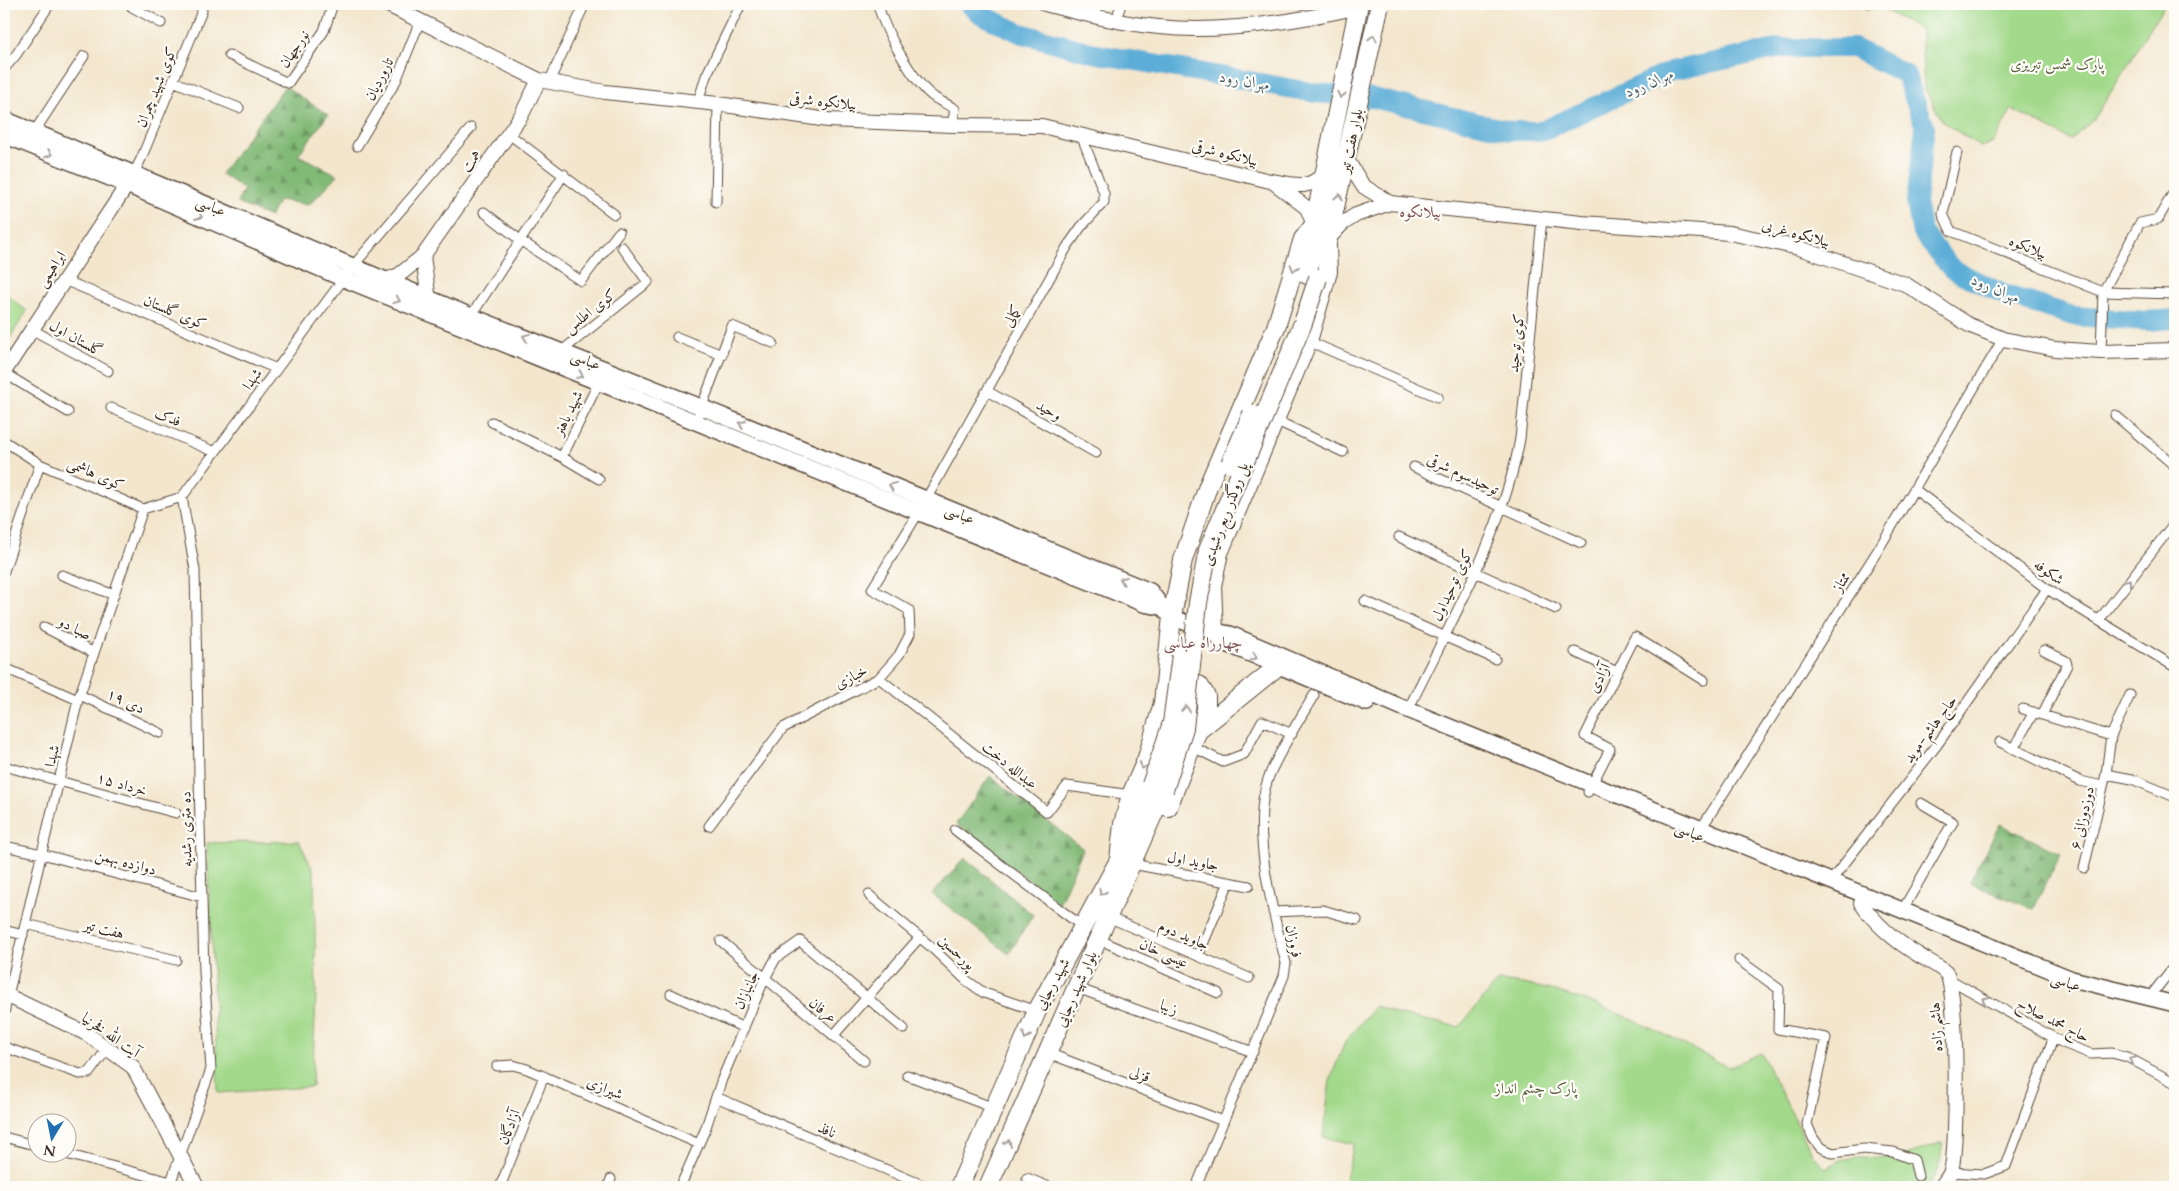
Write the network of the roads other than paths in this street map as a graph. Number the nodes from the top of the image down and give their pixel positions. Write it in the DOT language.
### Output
graph roads {
  1 [pos="50,4"];
  2 [pos="134,4"];
  3 [pos="333,4"];
  4 [pos="386,4"];
  5 [pos="741,4"];
  6 [pos="878,4"];
  7 [pos="1045,4"];
  8 [pos="1121,4"];
  9 [pos="1380,4"];
  10 [pos="1359,6"];
  11 [pos="583,8"];
  12 [pos="202,12"];
  13 [pos="420,21"];
  14 [pos="1116,21"];
  15 [pos="161,23"];
  16 [pos="229,55"];
  17 [pos="84,56"];
  18 [pos="4,70"];
  19 [pos="544,81"];
  20 [pos="173,82"];
  21 [pos="698,102"];
  22 [pos="718,104"];
  23 [pos="239,108"];
  24 [pos="4,119"];
  25 [pos="952,126"];
  26 [pos="471,128"];
  27 [pos="34,132"];
  28 [pos="509,134"];
  29 [pos="4,135"];
  30 [pos="1081,135"];
  31 [pos="357,146"];
  32 [pos="1957,152"];
  33 [pos="1347,160"];
  34 [pos="1325,172"];
  35 [pos="564,174"];
  36 [pos="131,179"];
  37 [pos="1270,180"];
  38 [pos="2175,190"];
  39 [pos="716,202"];
  40 [pos="1390,203"];
  41 [pos="484,212"];
  42 [pos="614,214"];
  43 [pos="1542,219"];
  44 [pos="1314,225"];
  45 [pos="619,232"];
  46 [pos="520,240"];
  47 [pos="1329,242"];
  48 [pos="622,247"];
  49 [pos="423,256"];
  50 [pos="353,266"];
  51 [pos="1313,276"];
  52 [pos="344,278"];
  53 [pos="64,280"];
  54 [pos="385,280"];
  55 [pos="366,288"];
  56 [pos="2103,292"];
  57 [pos="2175,294"];
  58 [pos="428,297"];
  59 [pos="431,314"];
  60 [pos="467,321"];
  61 [pos="30,329"];
  62 [pos="678,337"];
  63 [pos="2003,339"];
  64 [pos="1308,341"];
  65 [pos="773,343"];
  66 [pos="2175,350"];
  67 [pos="562,351"];
  68 [pos="2101,352"];
  69 [pos="722,355"];
  70 [pos="548,362"];
  71 [pos="276,369"];
  72 [pos="108,371"];
  73 [pos="4,373"];
  74 [pos="599,382"];
  75 [pos="988,392"];
  76 [pos="1438,397"];
  77 [pos="701,407"];
  78 [pos="111,408"];
  79 [pos="68,412"];
  80 [pos="2115,415"];
  81 [pos="1275,420"];
  82 [pos="492,422"];
  83 [pos="696,422"];
  84 [pos="1227,440"];
  85 [pos="4,441"];
  86 [pos="215,452"];
  87 [pos="1343,452"];
  88 [pos="1096,453"];
  89 [pos="1260,455"];
  90 [pos="562,457"];
  91 [pos="40,464"];
  92 [pos="2175,466"];
  93 [pos="1414,467"];
  94 [pos="1515,469"];
  95 [pos="599,479"];
  96 [pos="1914,489"];
  97 [pos="182,497"];
  98 [pos="922,506"];
  99 [pos="1501,507"];
  100 [pos="143,509"];
  101 [pos="2175,522"];
  102 [pos="1399,537"];
  103 [pos="1581,543"];
  104 [pos="4,571"];
  105 [pos="1475,572"];
  106 [pos="62,575"];
  107 [pos="2048,589"];
  108 [pos="114,595"];
  109 [pos="1365,601"];
  110 [pos="1556,609"];
  111 [pos="1167,612"];
  112 [pos="2099,620"];
  113 [pos="44,627"];
  114 [pos="1214,631"];
  115 [pos="1444,635"];
  116 [pos="2044,650"];
  117 [pos="1575,652"];
  118 [pos="94,653"];
  119 [pos="1495,659"];
  120 [pos="1277,667"];
  121 [pos="2175,667"];
  122 [pos="5,668"];
  123 [pos="1617,672"];
  124 [pos="879,678"];
  125 [pos="1704,680"];
  126 [pos="1166,684"];
  127 [pos="2130,695"];
  128 [pos="1314,696"];
  129 [pos="79,698"];
  130 [pos="2023,709"];
  131 [pos="1408,710"];
  132 [pos="2038,714"];
  133 [pos="160,733"];
  134 [pos="1292,734"];
  135 [pos="2111,736"];
  136 [pos="1193,738"];
  137 [pos="2000,742"];
  138 [pos="2013,749"];
  139 [pos="4,766"];
  140 [pos="2106,774"];
  141 [pos="60,780"];
  142 [pos="2104,786"];
  143 [pos="1158,787"];
  144 [pos="1590,789"];
  145 [pos="1131,794"];
  146 [pos="2175,797"];
  147 [pos="1921,803"];
  148 [pos="176,813"];
  149 [pos="710,826"];
  150 [pos="955,830"];
  151 [pos="1699,832"];
  152 [pos="4,846"];
  153 [pos="42,854"];
  154 [pos="1126,862"];
  155 [pos="2084,868"];
  156 [pos="1228,882"];
  157 [pos="1830,882"];
  158 [pos="1249,886"];
  159 [pos="869,895"];
  160 [pos="202,898"];
  161 [pos="1861,903"];
  162 [pos="1902,911"];
  163 [pos="1274,912"];
  164 [pos="1108,917"];
  165 [pos="1357,920"];
  166 [pos="26,924"];
  167 [pos="1084,928"];
  168 [pos="4,930"];
  169 [pos="23,935"];
  170 [pos="920,937"];
  171 [pos="1098,939"];
  172 [pos="721,941"];
  173 [pos="1198,956"];
  174 [pos="176,960"];
  175 [pos="1739,960"];
  176 [pos="2175,965"];
  177 [pos="1249,978"];
  178 [pos="1949,979"];
  179 [pos="764,980"];
  180 [pos="1076,988"];
  181 [pos="1218,993"];
  182 [pos="671,994"];
  183 [pos="6,996"];
  184 [pos="866,998"];
  185 [pos="2148,998"];
  186 [pos="2175,1004"];
  187 [pos="1037,1011"];
  188 [pos="2175,1012"];
  189 [pos="4,1013"];
  190 [pos="744,1028"];
  191 [pos="904,1029"];
  192 [pos="833,1036"];
  193 [pos="2054,1038"];
  194 [pos="4,1047"];
  195 [pos="107,1049"];
  196 [pos="1253,1052"];
  197 [pos="1048,1053"];
  198 [pos="864,1061"];
  199 [pos="497,1066"];
  200 [pos="907,1075"];
  201 [pos="544,1076"];
  202 [pos="2175,1083"];
  203 [pos="716,1097"];
  204 [pos="994,1108"];
  205 [pos="1223,1122"];
  206 [pos="4,1137"];
  207 [pos="28,1143"];
  208 [pos="699,1144"];
  209 [pos="179,1156"];
  210 [pos="78,1157"];
  211 [pos="1951,1172"];
  212 [pos="1918,1176"];
  213 [pos="1027,1178"];
  214 [pos="170,1184"];
  215 [pos="197,1187"];
  216 [pos="500,1187"];
  217 [pos="680,1187"];
  218 [pos="927,1187"];
  219 [pos="959,1187"];
  220 [pos="988,1187"];
  221 [pos="1049,1187"];
  222 [pos="1196,1187"];
  223 [pos="1941,1187"];
  1 -- 18 [label="street"];
  2 -- 15 [label="street"];
  3 -- 16 [label="street, نورجهان"];
  4 -- 13 [label="street, بیلانکوه شرقی"];
  5 -- 21 [label="street"];
  6 -- 25 [label="street"];
  7 -- 14 [label="street"];
  8 -- 14 [label="street"];
  33 -- 9 [label="highway, بلوار هفت تیر, one-way"];
  10 -- 14 [label="street"];
  10 -- 34 [label="highway, بلوار هفت تیر, one-way"];
  11 -- 19 [label="street"];
  12 -- 20 [label="street, کوی شهید چمران"];
  13 -- 19 [label="street, بیلانکوه شرقی"];
  13 -- 31 [label="street, تاروردیان"];
  17 -- 27 [label="street"];
  19 -- 21 [label="street, بیلانکوه شرقی"];
  19 -- 28 [label="street, همت"];
  20 -- 23 [label="street"];
  20 -- 36 [label="street, کوی شهید چمران"];
  21 -- 22 [label="street, بیلانکوه شرقی"];
  22 -- 25 [label="street, بیلانکوه شرقی"];
  22 -- 39 [label="street"];
  24 -- 27 [label="main road, عباسى"];
  25 -- 30 [label="street, بیلانکوه شرقی"];
  26 -- 50 [label="street, شهدا"];
  27 -- 36 [label="main road, عباسى"];
  28 -- 35 [label="street"];
  28 -- 49 [label="street, همت"];
  29 -- 36 [label="main road, عباسى, one-way"];
  30 -- 37 [label="street, بیلانکوه شرقی"];
  30 -- 75 [label="street, کمالی"];
  32 -- 56 [label="street, بیلانکوه"];
  33 -- 40 [label="street, بیلانکوه غربی"];
  47 -- 33 [label="highway, بلوار هفت تیر, one-way"];
  34 -- 37 [label="street, بیلانکوه شرقی"];
  34 -- 44 [label="highway, بلوار هفت تیر"];
  35 -- 42 [label="street"];
  35 -- 46 [label="street"];
  36 -- 50 [label="main road, عباسى"];
  36 -- 52 [label="main road, عباسى, one-way"];
  36 -- 53 [label="street, ابراهیمی"];
  37 -- 44 [label="street, بیلانکوه شرقی"];
  38 -- 56 [label="street"];
  40 -- 43 [label="street, بیلانکوه غربی"];
  40 -- 47 [label="street, بیلانکوه غربی"];
  41 -- 46 [label="street"];
  43 -- 63 [label="street, بیلانکوه غربی"];
  43 -- 94 [label="street, کوی توحید"];
  44 -- 51 [label="highway, بلوار هفت تیر"];
  44 -- 84 [label="highway, one-way"];
  45 -- 46 [label="street"];
  46 -- 60 [label="street"];
  47 -- 51 [label="highway, بلوار هفت تیر"];
  47 -- 64 [label="highway"];
  48 -- 67 [label="street, کوی اطلس"];
  49 -- 54 [label="street, همت"];
  49 -- 58 [label="street"];
  50 -- 52 [label="street, شهدا"];
  50 -- 54 [label="main road, عباسى"];
  51 -- 143 [label="highway, پل روگذر ربع رشیدی, bridge"];
  52 -- 55 [label="main road, عباسى"];
  52 -- 71 [label="street, شهدا"];
  53 -- 61 [label="street, ابراهیمی"];
  53 -- 71 [label="street, کوی گلستان"];
  54 -- 55 [label="street, همت"];
  54 -- 58 [label="main road, عباسى"];
  55 -- 59 [label="main road, عباسى, one-way"];
  56 -- 57 [label="street, بیلانکوه"];
  56 -- 68 [label="street"];
  58 -- 59 [label="street"];
  58 -- 60 [label="main road, عباسى"];
  59 -- 60 [label="main road, عباسى"];
  67 -- 60 [label="main road, عباسى, one-way"];
  60 -- 70 [label="main road, عباسى"];
  61 -- 72 [label="street, گلستان اول"];
  61 -- 73 [label="street, ابراهیمی"];
  62 -- 69 [label="street"];
  63 -- 68 [label="street, بیلانکوه غربی"];
  63 -- 96 [label="street, ممتاز"];
  64 -- 76 [label="street"];
  64 -- 81 [label="highway"];
  65 -- 69 [label="street"];
  66 -- 68 [label="street, بیلانکوه غربی"];
  67 -- 70 [label="street, کوی اطلس"];
  67 -- 77 [label="main road, عباسى"];
  69 -- 77 [label="street"];
  70 -- 74 [label="main road, عباسى, one-way"];
  71 -- 86 [label="street, شهدا"];
  73 -- 79 [label="street"];
  74 -- 83 [label="main road, عباسى"];
  74 -- 90 [label="street, شهید باهنر"];
  75 -- 88 [label="street, وحید"];
  75 -- 98 [label="street, کمالی"];
  77 -- 83 [label="street"];
  98 -- 77 [label="main road, عباسى, one-way"];
  78 -- 86 [label="street, فدک"];
  80 -- 92 [label="street"];
  81 -- 87 [label="street"];
  81 -- 89 [label="highway"];
  82 -- 90 [label="street, شهید باهنر"];
  83 -- 98 [label="main road, عباسى"];
  84 -- 89 [label="highway"];
  84 -- 111 [label="highway"];
  85 -- 91 [label="street, کوی هاشمی"];
  86 -- 97 [label="street, شهدا"];
  89 -- 114 [label="highway"];
  90 -- 95 [label="street, شهید باهنر"];
  91 -- 100 [label="street, کوی هاشمی"];
  91 -- 104 [label="street"];
  93 -- 99 [label="street, توحیدسوم شرقی"];
  94 -- 99 [label="street, کوی توحیداول"];
  96 -- 107 [label="street, شکوفه"];
  96 -- 151 [label="street, ممتاز"];
  97 -- 100 [label="street"];
  97 -- 160 [label="street, ده متری رشدیه"];
  98 -- 111 [label="main road, عباسى"];
  98 -- 124 [label="street, خبازی"];
  99 -- 103 [label="street, توحیدسوم شرقی"];
  99 -- 105 [label="street, کوی توحیداول"];
  100 -- 108 [label="street, شهدا"];
  112 -- 101 [label="street, one-way"];
  102 -- 105 [label="street"];
  105 -- 110 [label="street"];
  105 -- 115 [label="street, کوی توحیداول"];
  106 -- 108 [label="street"];
  107 -- 112 [label="street, شکوفه"];
  107 -- 157 [label="street, حاج هاشم-موید"];
  108 -- 118 [label="street, شهدا"];
  109 -- 115 [label="street"];
  111 -- 114 [label="main road, عباسى"];
  111 -- 126 [label="highway"];
  112 -- 121 [label="street, شکوفه"];
  113 -- 118 [label="street, صبا دو"];
  114 -- 120 [label="main road, عباسى, one-way"];
  114 -- 131 [label="main road, عباسى"];
  115 -- 119 [label="street"];
  115 -- 131 [label="street, کوی توحیداول"];
  116 -- 132 [label="street"];
  117 -- 123 [label="street"];
  118 -- 129 [label="street, شهدا"];
  120 -- 136 [label="highway"];
  120 -- 144 [label="main road, عباسى"];
  122 -- 129 [label="street, ۱۹ دی"];
  123 -- 125 [label="street, آزادی"];
  123 -- 144 [label="street, آزادی"];
  124 -- 145 [label="street, عبدالله دخت"];
  124 -- 149 [label="street, خبازی"];
  126 -- 136 [label="highway"];
  126 -- 145 [label="highway, one-way"];
  127 -- 135 [label="street, دوزدوزانی ۶"];
  128 -- 134 [label="street, فروزان"];
  129 -- 133 [label="street, ۱۹ دی"];
  129 -- 141 [label="street, شهدا"];
  130 -- 132 [label="street"];
  131 -- 144 [label="main road, عباسى"];
  132 -- 135 [label="street"];
  132 -- 138 [label="street"];
  134 -- 136 [label="street"];
  134 -- 163 [label="street, فروزان"];
  135 -- 140 [label="street, دوزدوزانی ۶"];
  136 -- 154 [label="highway"];
  137 -- 138 [label="street"];
  138 -- 142 [label="street"];
  139 -- 141 [label="street, ۱۵ خرداد"];
  140 -- 142 [label="street, دوزدوزانی ۶"];
  140 -- 146 [label="street"];
  141 -- 148 [label="street, ۱۵ خرداد"];
  141 -- 153 [label="street, شهدا"];
  142 -- 155 [label="street, دوزدوزانی ۶"];
  143 -- 154 [label="highway, بلوار شهید رجایی"];
  144 -- 151 [label="main road, عباسى"];
  145 -- 154 [label="highway"];
  147 -- 162 [label="street"];
  150 -- 167 [label="street"];
  151 -- 157 [label="main road, عباسى"];
  151 -- 161 [label="main road, عباسى"];
  152 -- 153 [label="street, دوازده بهمن"];
  153 -- 160 [label="street, دوازده بهمن"];
  153 -- 166 [label="street, شهدا"];
  154 -- 156 [label="street, جاوید اول"];
  154 -- 164 [label="highway, بلوار شهید رجایی"];
  154 -- 167 [label="highway, شهید رجایی, one-way"];
  156 -- 158 [label="street, جاوید اول"];
  156 -- 173 [label="street"];
  157 -- 162 [label="main road, عباسى"];
  159 -- 170 [label="street, پورحسین"];
  160 -- 209 [label="street, ده متری رشدیه"];
  161 -- 178 [label="street"];
  161 -- 188 [label="main road, عباسى"];
  162 -- 185 [label="main road, عباسى"];
  163 -- 165 [label="street"];
  163 -- 196 [label="street, فروزان"];
  164 -- 171 [label="highway, بلوار شهید رجایی"];
  164 -- 173 [label="street, جاوید دوم"];
  166 -- 169 [label="street, شهدا"];
  166 -- 174 [label="street, هفت تیر"];
  167 -- 187 [label="highway, شهید رجایی"];
  168 -- 169 [label="street"];
  169 -- 183 [label="street, شهدا"];
  170 -- 184 [label="street"];
  170 -- 187 [label="street, پورحسین"];
  171 -- 180 [label="highway, بلوار شهید رجایی"];
  171 -- 181 [label="street, عیسی خان"];
  172 -- 179 [label="street, عرفان"];
  173 -- 177 [label="street, جاوید دوم"];
  175 -- 212 [label="street"];
  176 -- 185 [label="street"];
  193 -- 178 [label="street, حاج محمد صلاح, one-way"];
  178 -- 211 [label="street, هاشم زاده"];
  179 -- 184 [label="street, جانبازان"];
  179 -- 190 [label="street, جانبازان"];
  179 -- 192 [label="street, عرفان"];
  180 -- 196 [label="street, زیبا"];
  180 -- 197 [label="highway, بلوار شهید رجایی"];
  182 -- 190 [label="street"];
  183 -- 189 [label="street, شهدا"];
  183 -- 195 [label="street, آیت الله فخرنیا"];
  184 -- 191 [label="street, جانبازان"];
  184 -- 192 [label="street"];
  185 -- 186 [label="main road, عباسى"];
  187 -- 204 [label="highway, شهید رجایی, one-way"];
  190 -- 203 [label="street, جانبازان"];
  192 -- 198 [label="street, عرفان"];
  202 -- 193 [label="street, حاج محمد صلاح, one-way"];
  193 -- 211 [label="street"];
  194 -- 195 [label="street"];
  195 -- 209 [label="street, آیت الله فخرنیا"];
  196 -- 205 [label="street, فروزان"];
  197 -- 205 [label="street, قزلی"];
  220 -- 197 [label="highway, بلوار شهید رجایی, one-way"];
  199 -- 201 [label="street, شیرازی"];
  200 -- 204 [label="street"];
  201 -- 208 [label="street, شیرازی"];
  201 -- 216 [label="street, آزادگان"];
  203 -- 208 [label="street, جانبازان"];
  203 -- 218 [label="street, نافذ"];
  204 -- 219 [label="highway, شهید رجایی"];
  205 -- 222 [label="street, فروزان"];
  206 -- 207 [label="street"];
  208 -- 217 [label="street, جانبازان"];
  209 -- 214 [label="street, ده متری رشدیه"];
  209 -- 215 [label="street, آیت الله فخرنیا"];
  210 -- 214 [label="street"];
  211 -- 223 [label="street, هاشم زاده"];
  213 -- 221 [label="street"];
}
